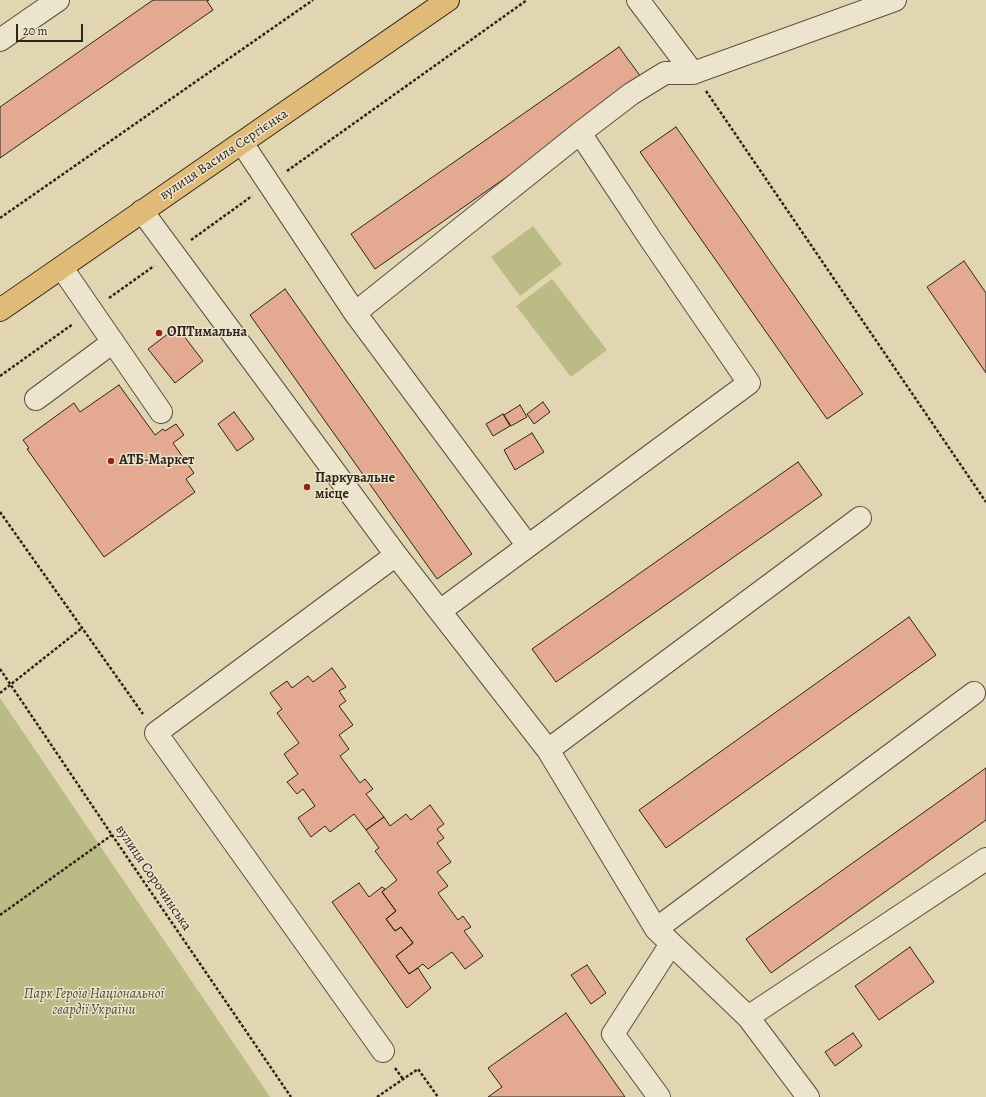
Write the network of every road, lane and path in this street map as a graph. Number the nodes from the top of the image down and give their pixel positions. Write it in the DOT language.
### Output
graph roads {
  1 [pos="58,0"];
  2 [pos="313,0"];
  3 [pos="448,0"];
  4 [pos="638,0"];
  5 [pos="895,0"];
  6 [pos="0,40"];
  7 [pos="693,73"];
  8 [pos="580,133"];
  9 [pos="242,143"];
  10 [pos="142,211"];
  11 [pos="0,217"];
  12 [pos="62,268"];
  13 [pos="0,310"];
  14 [pos="355,313"];
  15 [pos="113,342"];
  16 [pos="36,399"];
  17 [pos="161,412"];
  18 [pos="986,502"];
  19 [pos="0,512"];
  20 [pos="860,518"];
  21 [pos="528,546"];
  22 [pos="396,555"];
  23 [pos="440,611"];
  24 [pos="82,628"];
  25 [pos="0,669"];
  26 [pos="11,684"];
  27 [pos="0,693"];
  28 [pos="974,693"];
  29 [pos="156,732"];
  30 [pos="548,750"];
  31 [pos="112,835"];
  32 [pos="986,859"];
  33 [pos="0,915"];
  34 [pos="663,936"];
  35 [pos="748,1017"];
  36 [pos="383,1051"];
  37 [pos="292,1097"];
  38 [pos="377,1097"];
  39 [pos="438,1097"];
  40 [pos="659,1097"];
  41 [pos="808,1097"];
  1 -- 6 [label="lane"];
  2 -- 11 [label="path"];
  3 -- 9 [label="main road, вулиця Василя Сергієнка"];
  4 -- 7 [label="lane"];
  5 -- 7 [label="lane"];
  7 -- 8 [label="lane"];
  7 -- 18 [label="path"];
  8 -- 14 [label="lane"];
  8 -- 21 [label="lane"];
  9 -- 10 [label="main road, вулиця Василя Сергієнка"];
  9 -- 14 [label="lane"];
  10 -- 12 [label="main road, вулиця Василя Сергієнка"];
  10 -- 22 [label="lane"];
  12 -- 13 [label="main road, вулиця Василя Сергієнка"];
  12 -- 15 [label="lane"];
  14 -- 21 [label="lane"];
  15 -- 16 [label="lane"];
  15 -- 17 [label="lane"];
  19 -- 24 [label="path"];
  20 -- 30 [label="lane"];
  21 -- 23 [label="lane"];
  22 -- 23 [label="lane"];
  22 -- 29 [label="lane"];
  23 -- 30 [label="lane"];
  24 -- 26 [label="path"];
  24 -- 29 [label="path"];
  25 -- 26 [label="path, вулиця Сорочинська"];
  26 -- 27 [label="path"];
  26 -- 31 [label="path, вулиця Сорочинська"];
  28 -- 34 [label="lane"];
  29 -- 36 [label="lane"];
  30 -- 34 [label="lane"];
  31 -- 33 [label="path"];
  31 -- 37 [label="path, вулиця Сорочинська"];
  32 -- 35 [label="lane"];
  34 -- 35 [label="lane"];
  34 -- 40 [label="lane"];
  35 -- 41 [label="lane"];
  38 -- 39 [label="path"];
}
